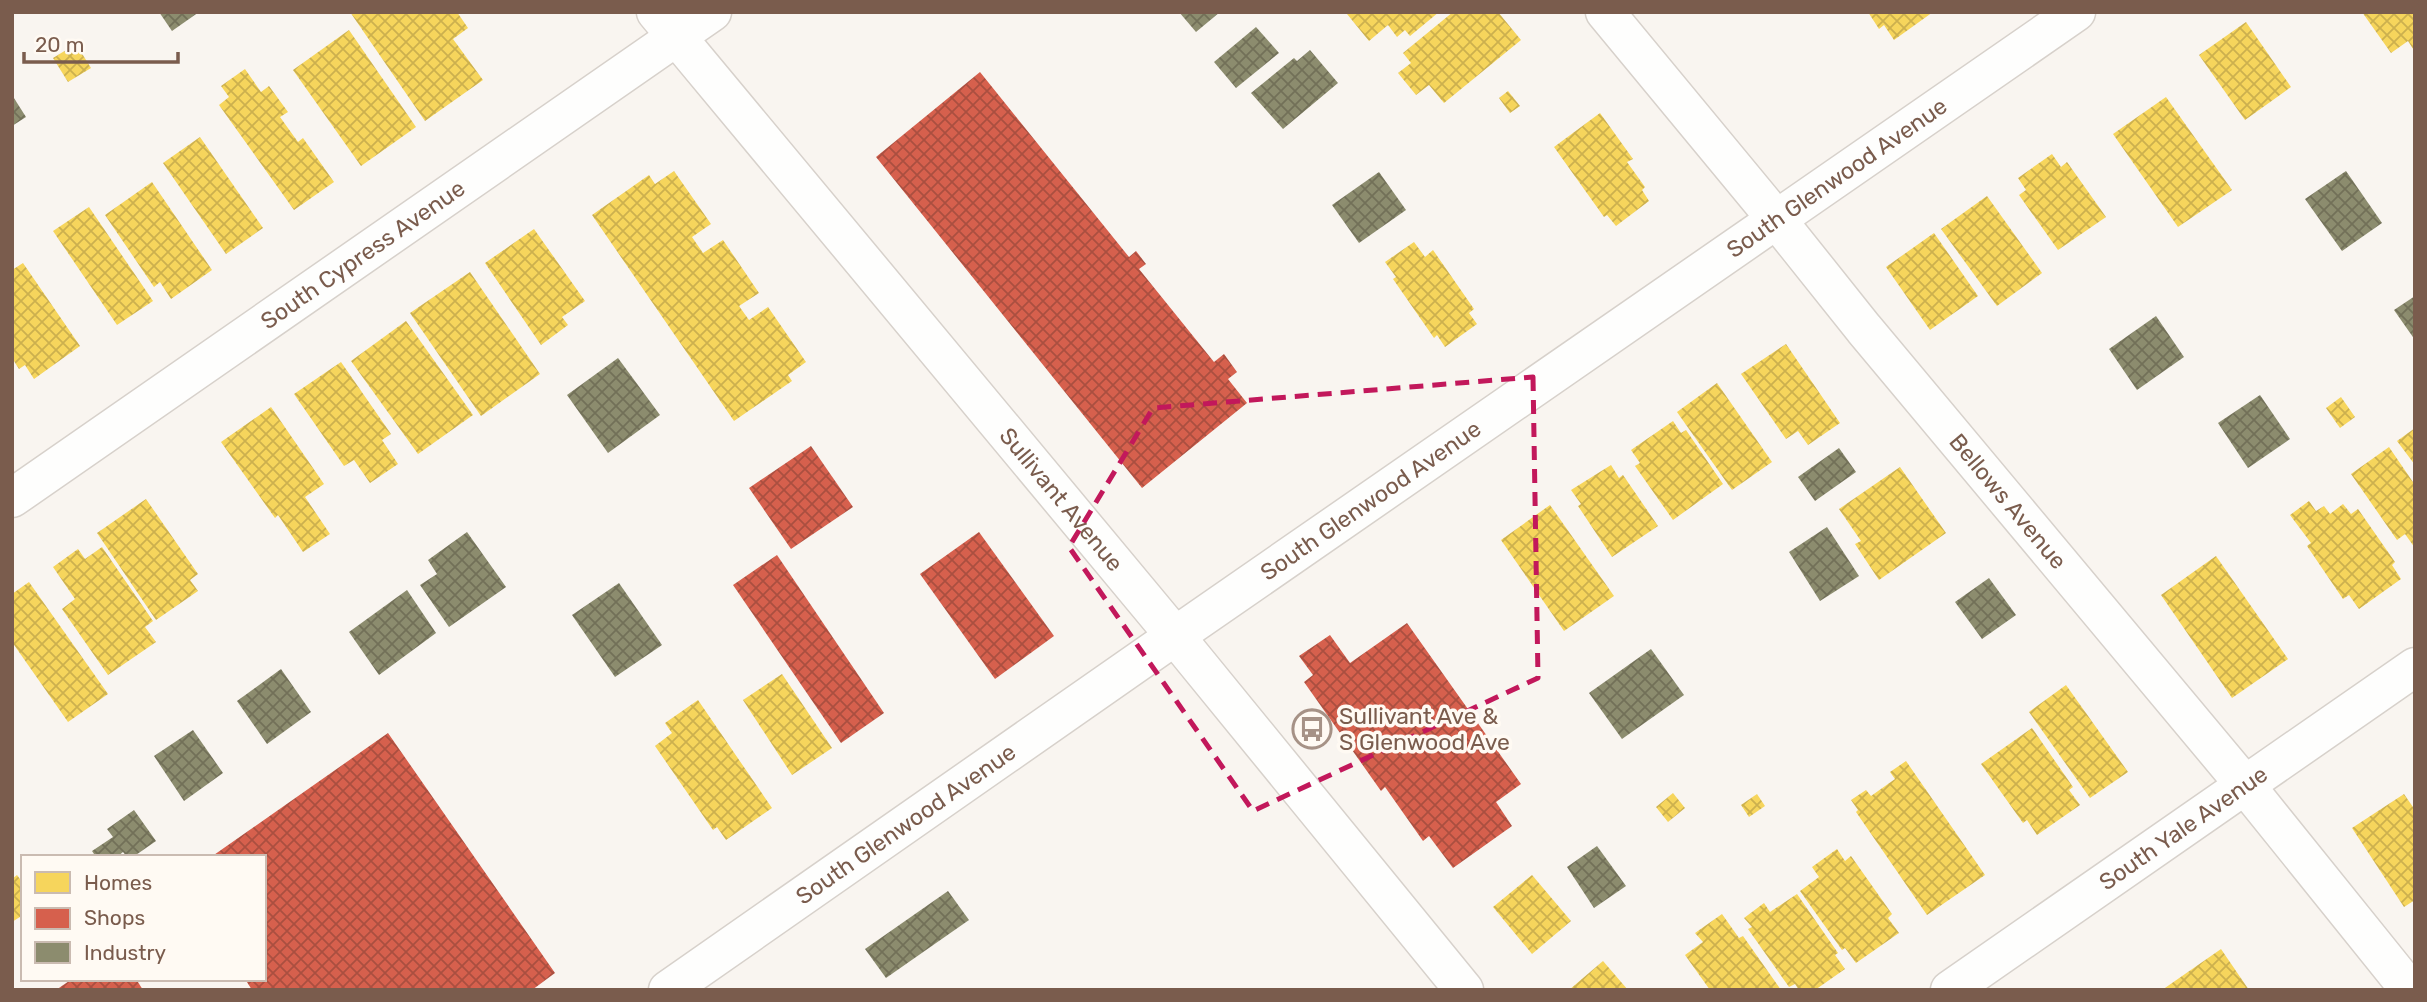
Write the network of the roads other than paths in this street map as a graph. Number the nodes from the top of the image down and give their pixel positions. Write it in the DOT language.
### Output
graph roads {
  1 [pos="712,12"];
  2 [pos="1605,12"];
  3 [pos="2076,12"];
  4 [pos="666,24"];
  5 [pos="1777,220"];
  6 [pos="12,498"];
  7 [pos="1175,636"];
  8 [pos="2415,667"];
  9 [pos="2245,785"];
  10 [pos="668,990"];
  11 [pos="1464,990"];
  12 [pos="1950,990"];
  13 [pos="2410,990"];
  1 -- 4 [label="street, South Cypress Avenue"];
  2 -- 5 [label="street, Bellows Avenue"];
  3 -- 5 [label="street, South Glenwood Avenue"];
  4 -- 6 [label="street, South Cypress Avenue"];
  4 -- 7 [label="street, Sullivant Avenue"];
  5 -- 7 [label="street, South Glenwood Avenue"];
  5 -- 9 [label="street, Bellows Avenue"];
  7 -- 10 [label="street, South Glenwood Avenue"];
  7 -- 11 [label="street, Sullivant Avenue"];
  8 -- 9 [label="street, South Yale Avenue"];
  9 -- 12 [label="street, South Yale Avenue"];
  9 -- 13 [label="street, Bellows Avenue"];
}
